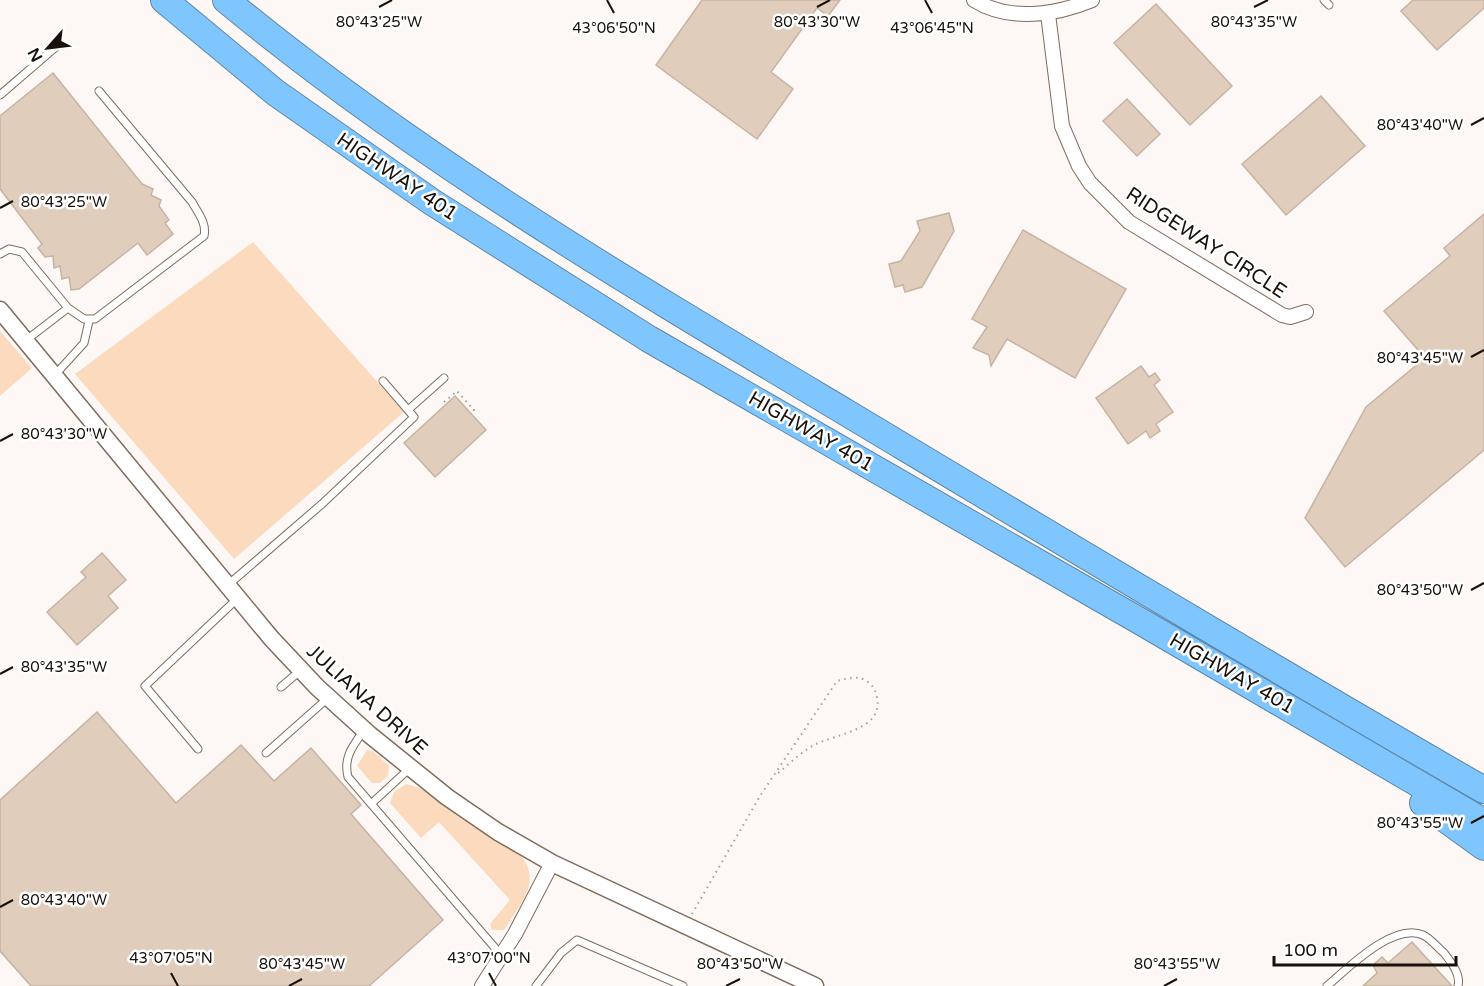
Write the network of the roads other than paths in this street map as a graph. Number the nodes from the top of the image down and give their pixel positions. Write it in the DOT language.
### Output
graph roads {
  1 [pos="164,0"];
  2 [pos="226,0"];
  3 [pos="974,0"];
  4 [pos="1092,0"];
  5 [pos="1048,14"];
  6 [pos="58,45"];
  7 [pos="99,91"];
  8 [pos="0,95"];
  9 [pos="0,254"];
  10 [pos="68,308"];
  11 [pos="0,310"];
  12 [pos="1306,312"];
  13 [pos="89,321"];
  14 [pos="25,341"];
  15 [pos="54,376"];
  16 [pos="444,378"];
  17 [pos="383,381"];
  18 [pos="408,410"];
  19 [pos="232,592"];
  20 [pos="301,670"];
  21 [pos="281,687"];
  22 [pos="1322,697"];
  23 [pos="328,698"];
  24 [pos="1291,709"];
  25 [pos="364,730"];
  26 [pos="198,749"];
  27 [pos="266,753"];
  28 [pos="410,768"];
  29 [pos="1484,772"];
  30 [pos="1484,790"];
  31 [pos="371,804"];
  32 [pos="1484,822"];
  33 [pos="1484,847"];
  34 [pos="552,862"];
  35 [pos="502,956"];
  36 [pos="482,986"];
  37 [pos="536,986"];
  38 [pos="683,986"];
  39 [pos="815,986"];
  40 [pos="1327,986"];
  41 [pos="1458,986"];
  1 -- 24 [label="highway, HIGHWAY 401"];
  2 -- 22 [label="highway, HIGHWAY 401"];
  3 -- 5 [label="street"];
  4 -- 5 [label="street"];
  5 -- 12 [label="street, RIDGEWAY CIRCLE"];
  6 -- 8 [label="lane"];
  7 -- 13 [label="lane"];
  9 -- 10 [label="lane"];
  10 -- 13 [label="lane"];
  10 -- 14 [label="lane"];
  11 -- 14 [label="street, JULIANA DRIVE"];
  13 -- 15 [label="lane"];
  14 -- 15 [label="street, JULIANA DRIVE"];
  15 -- 19 [label="street, JULIANA DRIVE"];
  16 -- 18 [label="lane"];
  17 -- 18 [label="lane"];
  18 -- 19 [label="lane"];
  19 -- 20 [label="street, JULIANA DRIVE"];
  19 -- 26 [label="lane"];
  20 -- 21 [label="lane"];
  20 -- 23 [label="street, JULIANA DRIVE"];
  22 -- 29 [label="highway"];
  22 -- 30 [label="highway, HIGHWAY 401"];
  23 -- 25 [label="street, JULIANA DRIVE"];
  23 -- 27 [label="lane"];
  24 -- 32 [label="highway, HIGHWAY 401"];
  24 -- 33 [label="highway"];
  25 -- 28 [label="street, JULIANA DRIVE"];
  25 -- 31 [label="lane"];
  28 -- 31 [label="lane"];
  28 -- 34 [label="street, JULIANA DRIVE"];
  31 -- 35 [label="lane"];
  34 -- 35 [label="street"];
  34 -- 39 [label="street, JULIANA DRIVE"];
  35 -- 36 [label="street"];
  37 -- 38 [label="lane"];
  40 -- 41 [label="lane"];
}
